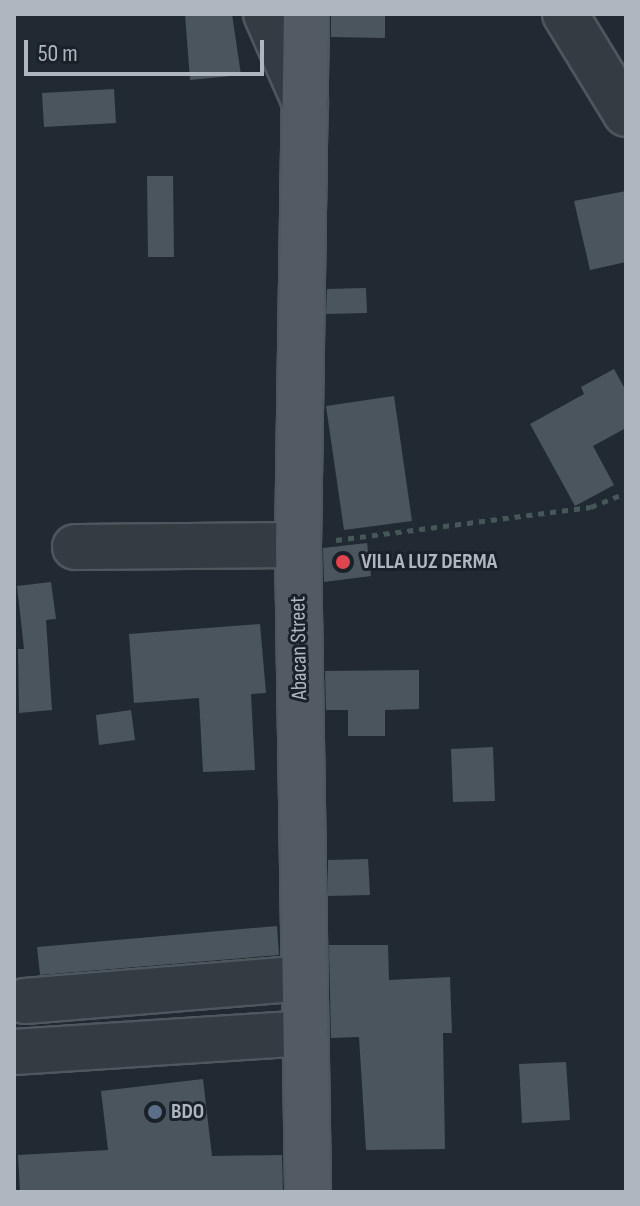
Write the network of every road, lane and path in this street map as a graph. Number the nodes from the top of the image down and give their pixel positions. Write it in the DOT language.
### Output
graph roads {
  1 [pos="266,14"];
  2 [pos="306,14"];
  3 [pos="565,14"];
  4 [pos="305,103"];
  5 [pos="626,114"];
  6 [pos="626,493"];
  7 [pos="298,545"];
  8 [pos="75,547"];
  9 [pos="304,978"];
  10 [pos="25,1001"];
  11 [pos="305,1033"];
  12 [pos="14,1052"];
  13 [pos="308,1192"];
  1 -- 4 [label="street"];
  2 -- 4 [label="main road, Abacan Street"];
  3 -- 5 [label="street"];
  4 -- 7 [label="main road, Abacan Street"];
  6 -- 7 [label="path"];
  7 -- 8 [label="street"];
  7 -- 9 [label="main road, Abacan Street"];
  9 -- 10 [label="street"];
  9 -- 11 [label="main road, Abacan Street"];
  11 -- 12 [label="street"];
  11 -- 13 [label="main road, Abacan Street"];
}
